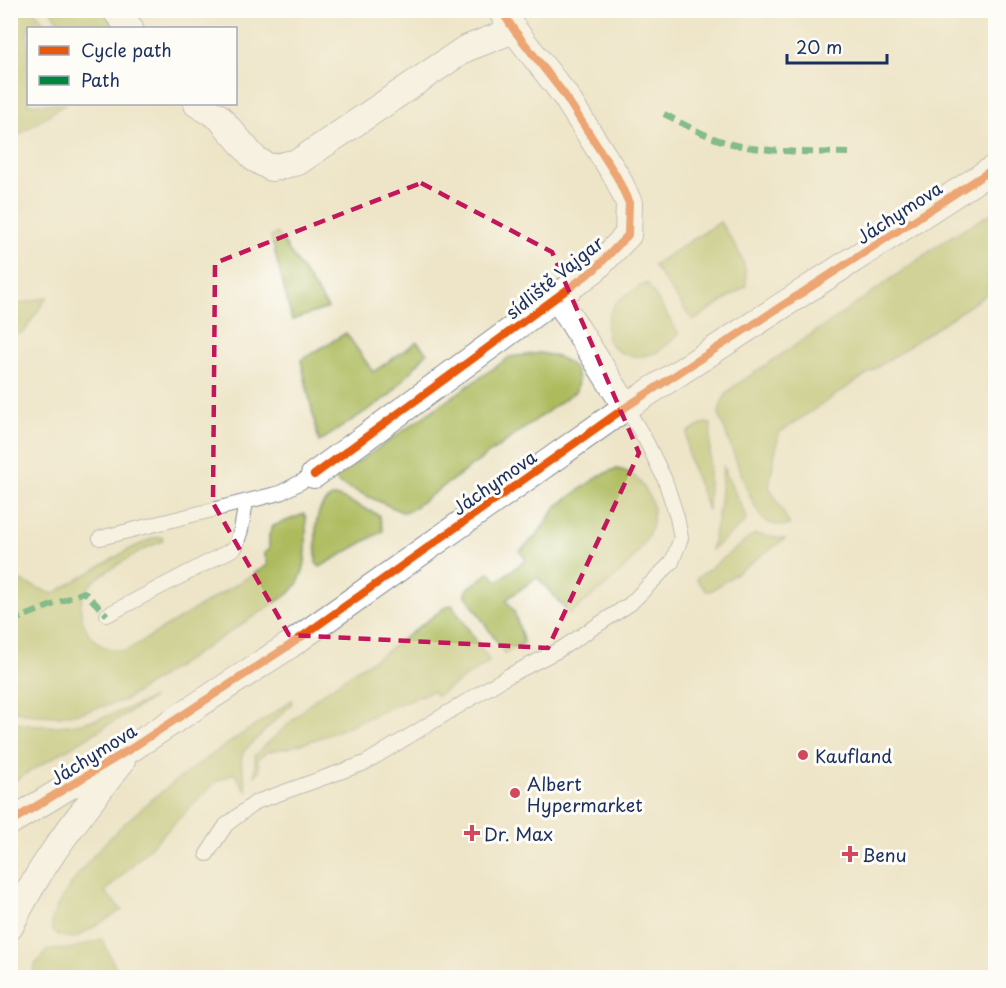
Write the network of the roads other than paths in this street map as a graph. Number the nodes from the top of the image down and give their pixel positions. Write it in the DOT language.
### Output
graph roads {
  1 [pos="115,10"];
  2 [pos="507,20"];
  3 [pos="129,27"];
  4 [pos="199,105"];
  5 [pos="996,167"];
  6 [pos="557,297"];
  7 [pos="626,407"];
  8 [pos="314,475"];
  9 [pos="246,502"];
  10 [pos="100,538"];
  11 [pos="107,615"];
  12 [pos="132,748"];
  13 [pos="10,822"];
  14 [pos="207,854"];
  15 [pos="10,927"];
  1 -- 3 [label="street"];
  2 -- 4 [label="street, sídliště Vajgar"];
  2 -- 6 [label="street, sídliště Vajgar"];
  5 -- 7 [label="street, Jáchymova"];
  6 -- 7 [label="street, sídliště Vajgar"];
  6 -- 8 [label="street, sídliště Vajgar"];
  7 -- 12 [label="street, Jáchymova"];
  7 -- 14 [label="lane"];
  8 -- 9 [label="lane"];
  9 -- 10 [label="lane"];
  9 -- 11 [label="lane"];
  12 -- 13 [label="street, Jáchymova"];
  12 -- 15 [label="street"];
}
